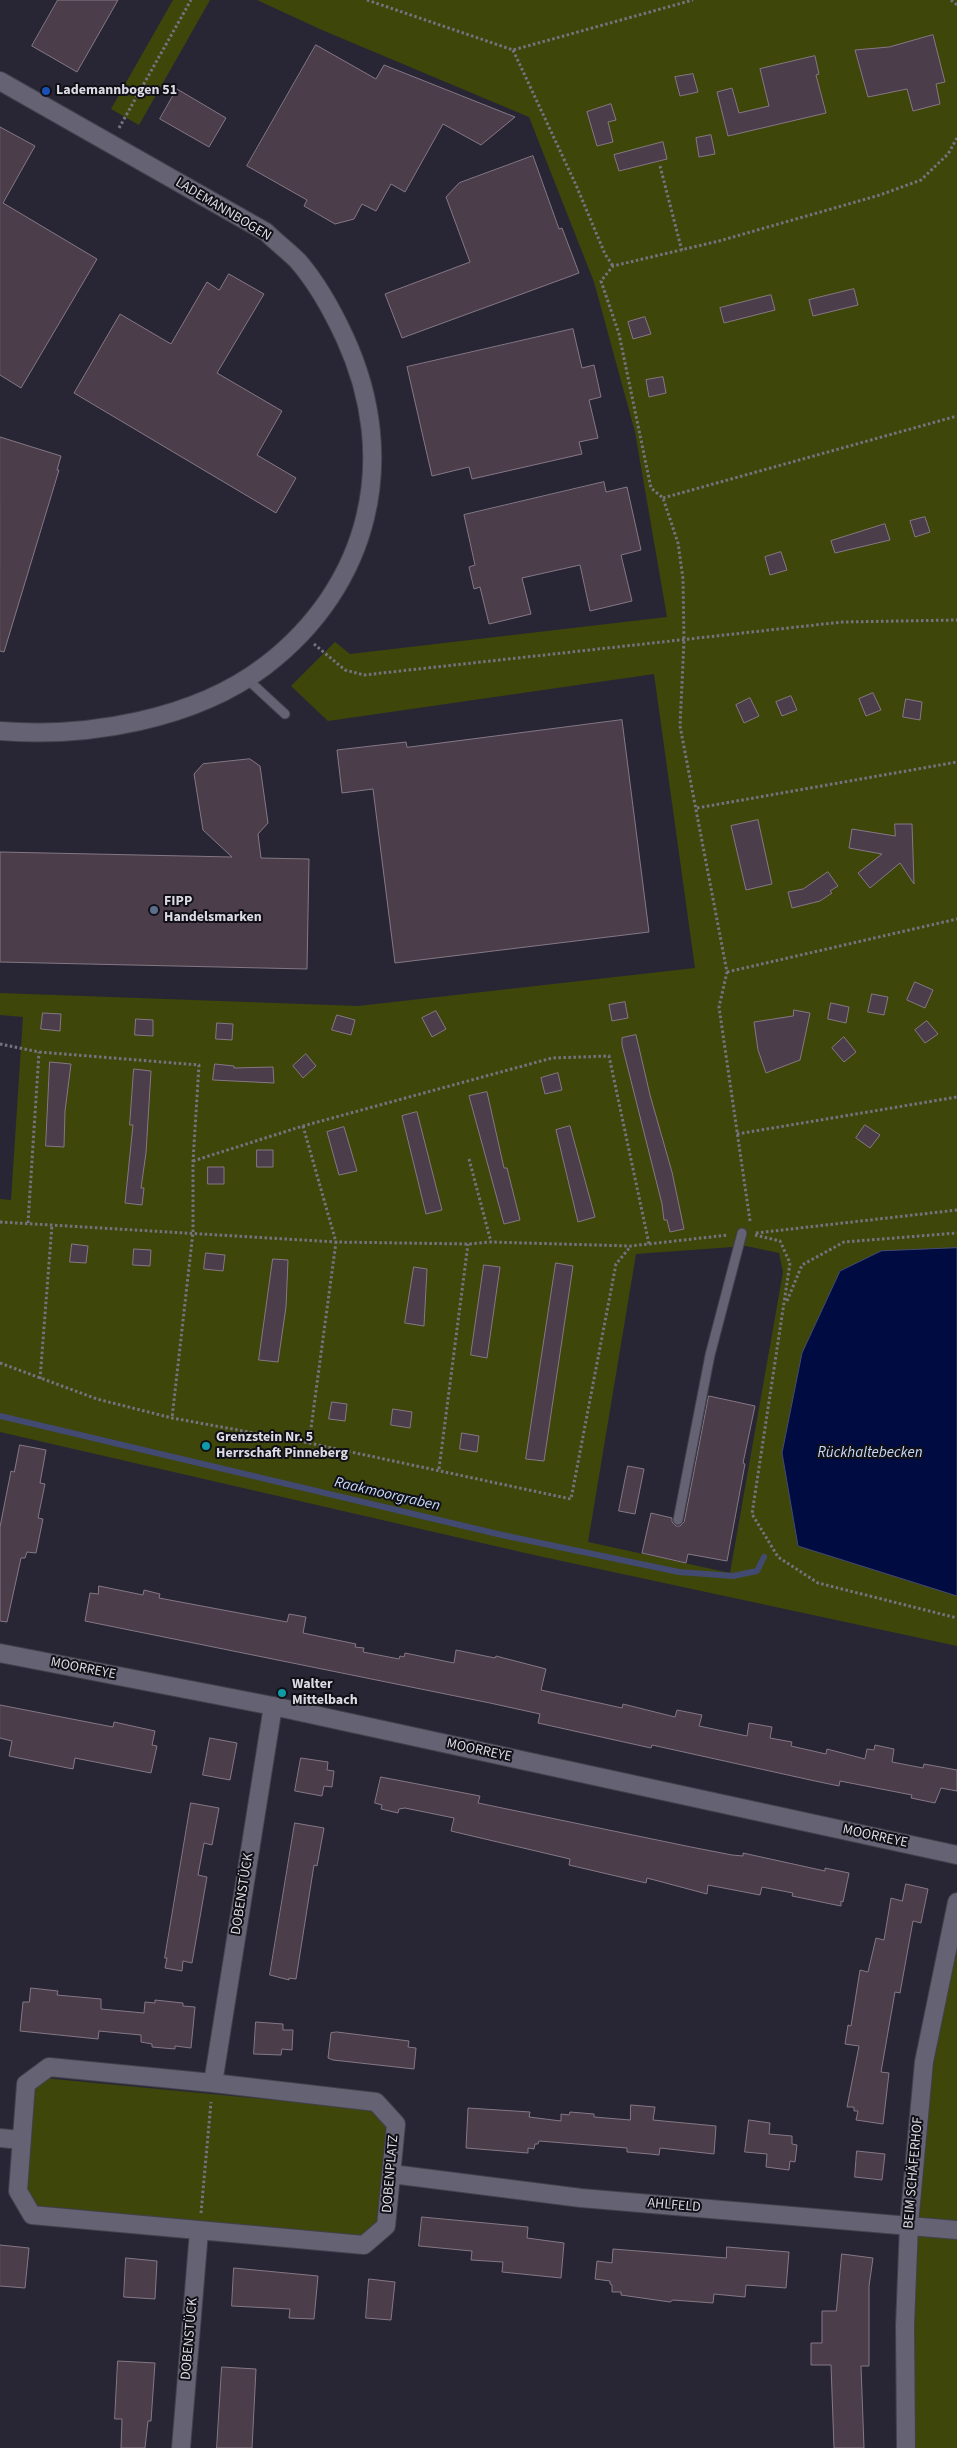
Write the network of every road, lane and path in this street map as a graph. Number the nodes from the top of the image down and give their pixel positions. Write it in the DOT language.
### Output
graph roads {
  1 [pos="192,0"];
  2 [pos="367,0"];
  3 [pos="693,0"];
  4 [pos="951,0"];
  5 [pos="957,6"];
  6 [pos="512,50"];
  7 [pos="0,81"];
  8 [pos="957,138"];
  9 [pos="110,144"];
  10 [pos="660,166"];
  11 [pos="682,251"];
  12 [pos="613,266"];
  13 [pos="957,416"];
  14 [pos="663,498"];
  15 [pos="957,620"];
  16 [pos="300,632"];
  17 [pos="684,641"];
  18 [pos="246,678"];
  19 [pos="285,714"];
  20 [pos="0,731"];
  21 [pos="957,762"];
  22 [pos="697,808"];
  23 [pos="957,919"];
  24 [pos="727,972"];
  25 [pos="0,1044"];
  26 [pos="39,1052"];
  27 [pos="957,1098"];
  28 [pos="303,1126"];
  29 [pos="737,1134"];
  30 [pos="469,1159"];
  31 [pos="193,1161"];
  32 [pos="957,1210"];
  33 [pos="0,1222"];
  34 [pos="28,1223"];
  35 [pos="52,1225"];
  36 [pos="193,1232"];
  37 [pos="742,1233"];
  38 [pos="957,1233"];
  39 [pos="752,1234"];
  40 [pos="336,1242"];
  41 [pos="491,1242"];
  42 [pos="468,1244"];
  43 [pos="650,1244"];
  44 [pos="631,1246"];
  45 [pos="785,1306"];
  46 [pos="0,1363"];
  47 [pos="40,1379"];
  48 [pos="172,1418"];
  49 [pos="308,1443"];
  50 [pos="438,1469"];
  51 [pos="678,1520"];
  52 [pos="957,1618"];
  53 [pos="0,1653"];
  54 [pos="273,1706"];
  55 [pos="957,1855"];
  56 [pos="957,1902"];
  57 [pos="213,2083"];
  58 [pos="0,2138"];
  59 [pos="21,2140"];
  60 [pos="392,2174"];
  61 [pos="910,2224"];
  62 [pos="957,2230"];
  63 [pos="199,2231"];
  64 [pos="181,2448"];
  65 [pos="906,2448"];
  1 -- 9 [label="path"];
  2 -- 6 [label="path"];
  3 -- 6 [label="path"];
  4 -- 5 [label="path"];
  6 -- 12 [label="path"];
  7 -- 9 [label="street, LADEMANNBOGEN"];
  8 -- 11 [label="path"];
  9 -- 16 [label="street, LADEMANNBOGEN"];
  10 -- 11 [label="path"];
  11 -- 12 [label="path"];
  12 -- 14 [label="path"];
  13 -- 14 [label="path"];
  14 -- 17 [label="path"];
  15 -- 17 [label="path"];
  16 -- 17 [label="path"];
  16 -- 18 [label="street, LADEMANNBOGEN"];
  17 -- 22 [label="path"];
  18 -- 19 [label="lane"];
  18 -- 20 [label="street, LADEMANNBOGEN"];
  21 -- 22 [label="path"];
  22 -- 24 [label="path"];
  23 -- 24 [label="path"];
  24 -- 29 [label="path"];
  25 -- 26 [label="path"];
  26 -- 31 [label="path"];
  26 -- 34 [label="path"];
  27 -- 29 [label="path"];
  28 -- 31 [label="path"];
  28 -- 40 [label="path"];
  28 -- 43 [label="path"];
  29 -- 39 [label="path"];
  30 -- 41 [label="path"];
  31 -- 36 [label="path"];
  32 -- 39 [label="path"];
  33 -- 34 [label="path"];
  34 -- 35 [label="path"];
  35 -- 36 [label="path"];
  35 -- 47 [label="path"];
  36 -- 40 [label="path"];
  36 -- 48 [label="path"];
  37 -- 39 [label="path"];
  37 -- 43 [label="path"];
  37 -- 51 [label="lane"];
  38 -- 45 [label="path"];
  39 -- 45 [label="path"];
  40 -- 42 [label="path"];
  40 -- 49 [label="path"];
  41 -- 42 [label="path"];
  41 -- 44 [label="path"];
  42 -- 50 [label="path"];
  43 -- 44 [label="path"];
  44 -- 50 [label="path"];
  45 -- 52 [label="path"];
  46 -- 47 [label="path"];
  47 -- 48 [label="path"];
  48 -- 49 [label="path"];
  49 -- 50 [label="path"];
  53 -- 54 [label="street, MOORREYE"];
  54 -- 55 [label="street, MOORREYE"];
  54 -- 57 [label="street, DOBENSTÜCK"];
  56 -- 61 [label="street, BEIM SCHÄFERHOF"];
  57 -- 59 [label="street, DOBENPLATZ"];
  57 -- 60 [label="street, DOBENPLATZ"];
  57 -- 63 [label="path"];
  58 -- 59 [label="street"];
  59 -- 63 [label="street, DOBENPLATZ"];
  60 -- 61 [label="street, AHLFELD"];
  60 -- 63 [label="street, DOBENPLATZ"];
  61 -- 62 [label="street, AHLFELD"];
  61 -- 65 [label="street, BEIM SCHÄFERHOF"];
  63 -- 64 [label="street, DOBENSTÜCK"];
}
